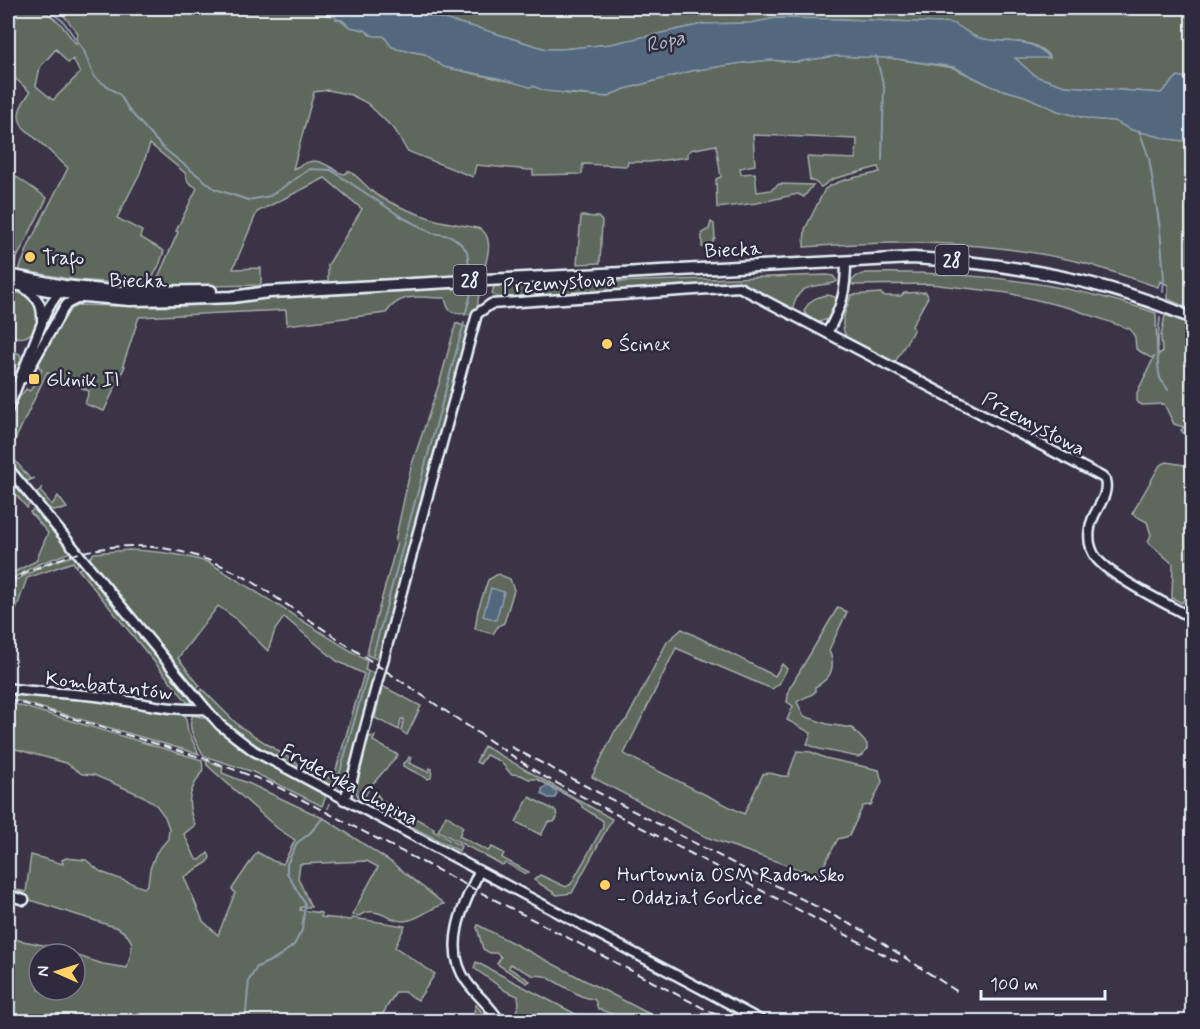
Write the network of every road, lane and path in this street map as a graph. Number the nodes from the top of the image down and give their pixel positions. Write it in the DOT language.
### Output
graph roads {
  1 [pos="846,261"];
  2 [pos="8,275"];
  3 [pos="8,283"];
  4 [pos="22,286"];
  5 [pos="58,287"];
  6 [pos="268,292"];
  7 [pos="84,296"];
  8 [pos="62,311"];
  9 [pos="1192,318"];
  10 [pos="42,323"];
  11 [pos="827,333"];
  12 [pos="16,388"];
  13 [pos="8,409"];
  14 [pos="8,468"];
  15 [pos="1192,618"];
  16 [pos="8,688"];
  17 [pos="206,709"];
  18 [pos="344,800"];
  19 [pos="479,872"];
  20 [pos="8,895"];
  21 [pos="24,900"];
  22 [pos="500,1022"];
  23 [pos="764,1022"];
  1 -- 6 [label="main road, Biecka / 28"];
  1 -- 9 [label="main road, Biecka / 28"];
  1 -- 11 [label="street"];
  2 -- 5 [label="main road, Biecka / 28"];
  3 -- 4 [label="main road, Biecka / 28"];
  4 -- 5 [label="main road, Biecka / 28"];
  4 -- 10 [label="street"];
  5 -- 6 [label="main road, Biecka / 28"];
  5 -- 7 [label="main road, Biecka / 28"];
  5 -- 8 [label="street"];
  5 -- 10 [label="street"];
  6 -- 7 [label="main road, Biecka / 28"];
  7 -- 8 [label="street"];
  8 -- 12 [label="street"];
  10 -- 12 [label="street"];
  11 -- 15 [label="street, Przemysłowa"];
  11 -- 18 [label="street, Przemysłowa"];
  12 -- 13 [label="street"];
  14 -- 17 [label="street, Fryderyka Chopina"];
  16 -- 17 [label="street, Kombatantów"];
  17 -- 18 [label="street, Fryderyka Chopina"];
  18 -- 19 [label="street, Fryderyka Chopina"];
  19 -- 22 [label="street"];
  19 -- 23 [label="street, Fryderyka Chopina"];
  20 -- 21 [label="street"];
}
